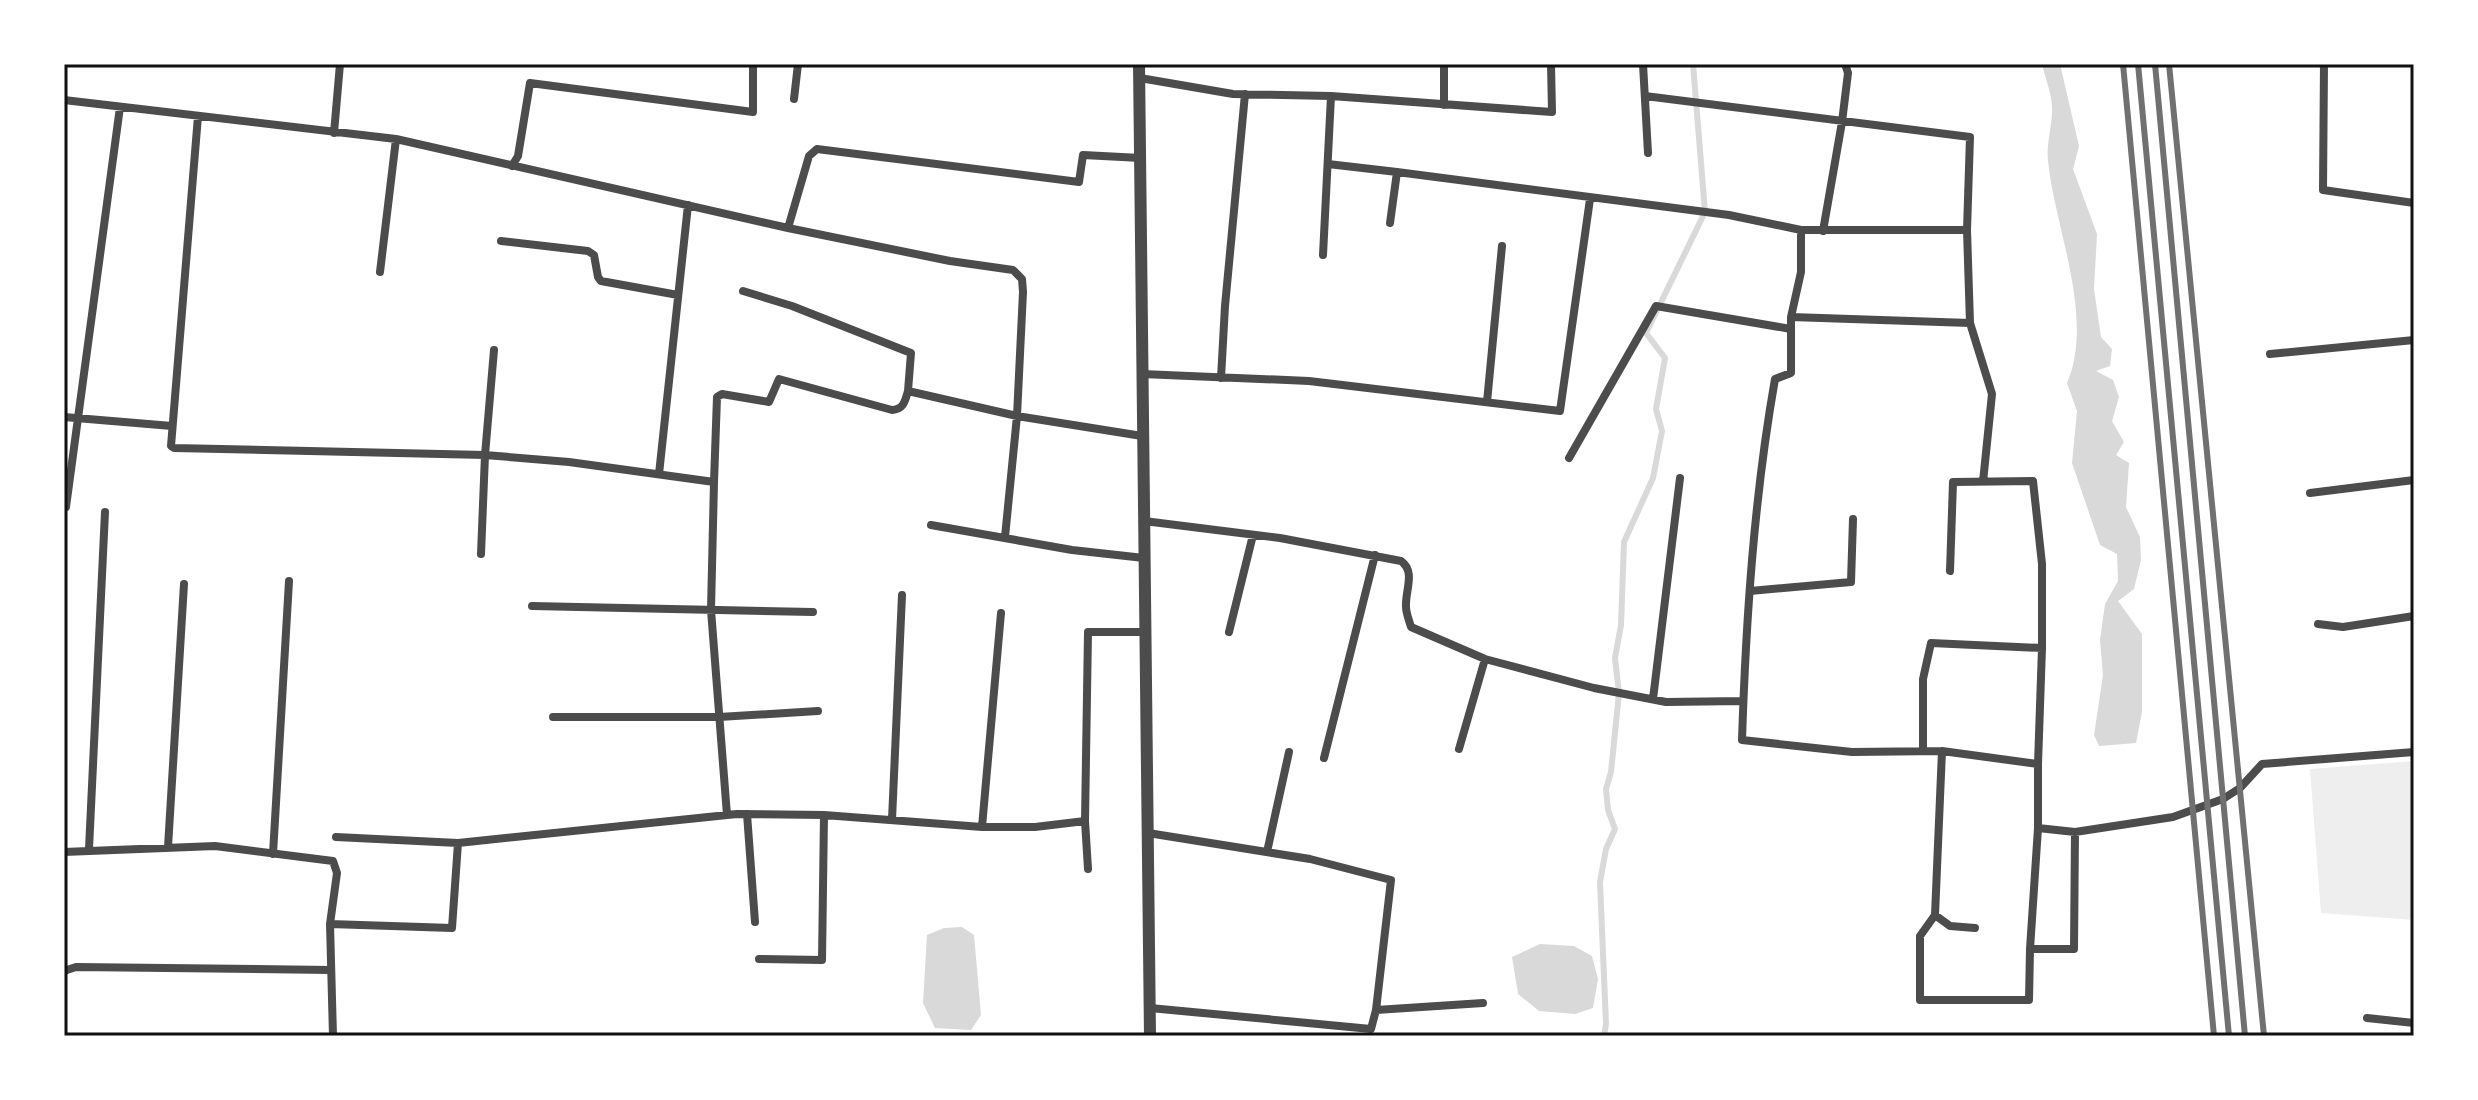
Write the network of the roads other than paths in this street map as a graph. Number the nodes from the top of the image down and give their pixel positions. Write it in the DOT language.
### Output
graph roads {
  1 [pos="340,64"];
  2 [pos="753,64"];
  3 [pos="798,64"];
  4 [pos="1139,64"];
  5 [pos="1444,64"];
  6 [pos="1551,64"];
  7 [pos="1643,64"];
  8 [pos="1845,64"];
  9 [pos="2324,64"];
  10 [pos="1140,78"];
  11 [pos="1245,94"];
  12 [pos="1331,96"];
  13 [pos="1645,96"];
  14 [pos="794,99"];
  15 [pos="64,100"];
  16 [pos="1444,105"];
  17 [pos="120,107"];
  18 [pos="198,116"];
  19 [pos="1842,122"];
  20 [pos="334,133"];
  21 [pos="396,139"];
  22 [pos="1648,153"];
  23 [pos="1141,158"];
  24 [pos="1328,164"];
  25 [pos="512,166"];
  26 [pos="1397,172"];
  27 [pos="1590,199"];
  28 [pos="2414,203"];
  29 [pos="688,205"];
  30 [pos="1390,223"];
  31 [pos="788,228"];
  32 [pos="1801,230"];
  33 [pos="1967,230"];
  34 [pos="1823,231"];
  35 [pos="501,241"];
  36 [pos="1502,246"];
  37 [pos="1323,255"];
  38 [pos="380,272"];
  39 [pos="743,291"];
  40 [pos="678,295"];
  41 [pos="1791,317"];
  42 [pos="1970,323"];
  43 [pos="1791,329"];
  44 [pos="2414,340"];
  45 [pos="494,350"];
  46 [pos="2270,354"];
  47 [pos="1142,374"];
  48 [pos="1221,378"];
  49 [pos="908,391"];
  50 [pos="1487,402"];
  51 [pos="1017,416"];
  52 [pos="64,417"];
  53 [pos="77,418"];
  54 [pos="172,426"];
  55 [pos="1142,436"];
  56 [pos="485,455"];
  57 [pos="1569,458"];
  58 [pos="659,474"];
  59 [pos="1680,478"];
  60 [pos="2414,480"];
  61 [pos="714,482"];
  62 [pos="1983,482"];
  63 [pos="2310,493"];
  64 [pos="66,507"];
  65 [pos="105,512"];
  66 [pos="1853,519"];
  67 [pos="1144,521"];
  68 [pos="931,525"];
  69 [pos="1253,535"];
  70 [pos="1005,537"];
  71 [pos="481,554"];
  72 [pos="1375,555"];
  73 [pos="1144,558"];
  74 [pos="1950,571"];
  75 [pos="289,581"];
  76 [pos="184,584"];
  77 [pos="1750,591"];
  78 [pos="902,595"];
  79 [pos="532,606"];
  80 [pos="711,610"];
  81 [pos="813,612"];
  82 [pos="1001,613"];
  83 [pos="2414,616"];
  84 [pos="2318,624"];
  85 [pos="1145,632"];
  86 [pos="1229,632"];
  87 [pos="2042,648"];
  88 [pos="1485,659"];
  89 [pos="1653,699"];
  90 [pos="1743,701"];
  91 [pos="818,711"];
  92 [pos="553,717"];
  93 [pos="719,717"];
  94 [pos="1459,749"];
  95 [pos="1923,751"];
  96 [pos="1942,751"];
  97 [pos="1289,752"];
  98 [pos="2414,752"];
  99 [pos="1324,758"];
  100 [pos="2038,764"];
  101 [pos="747,814"];
  102 [pos="727,815"];
  103 [pos="824,815"];
  104 [pos="892,820"];
  105 [pos="1085,821"];
  106 [pos="982,827"];
  107 [pos="2038,828"];
  108 [pos="2075,832"];
  109 [pos="1148,833"];
  110 [pos="336,837"];
  111 [pos="458,843"];
  112 [pos="168,847"];
  113 [pos="89,849"];
  114 [pos="64,852"];
  115 [pos="1267,852"];
  116 [pos="273,854"];
  117 [pos="1088,869"];
  118 [pos="1935,915"];
  119 [pos="755,922"];
  120 [pos="330,924"];
  121 [pos="1975,928"];
  122 [pos="2030,949"];
  123 [pos="759,959"];
  124 [pos="331,970"];
  125 [pos="64,971"];
  126 [pos="1483,1003"];
  127 [pos="1150,1008"];
  128 [pos="1376,1010"];
  129 [pos="2367,1018"];
  130 [pos="2414,1023"];
  131 [pos="1371,1032"];
  132 [pos="333,1036"];
  133 [pos="1150,1036"];
  1 -- 20 [label="street"];
  2 -- 25 [label="street"];
  3 -- 14 [label="street"];
  4 -- 10 [label="street"];
  5 -- 16 [label="street"];
  6 -- 16 [label="street"];
  7 -- 13 [label="street"];
  8 -- 19 [label="street"];
  9 -- 28 [label="street"];
  10 -- 11 [label="street"];
  10 -- 23 [label="street"];
  11 -- 12 [label="street"];
  11 -- 48 [label="street"];
  12 -- 16 [label="street"];
  12 -- 24 [label="street"];
  13 -- 19 [label="street"];
  13 -- 22 [label="street"];
  15 -- 17 [label="street"];
  17 -- 18 [label="street"];
  17 -- 53 [label="street"];
  18 -- 20 [label="street"];
  18 -- 54 [label="street"];
  19 -- 33 [label="street"];
  19 -- 34 [label="street"];
  20 -- 21 [label="street"];
  21 -- 25 [label="street"];
  21 -- 38 [label="street"];
  23 -- 31 [label="street"];
  23 -- 47 [label="street"];
  24 -- 26 [label="street"];
  24 -- 37 [label="street"];
  25 -- 29 [label="street"];
  26 -- 27 [label="street"];
  26 -- 30 [label="street"];
  27 -- 32 [label="street"];
  27 -- 50 [label="street"];
  29 -- 31 [label="street"];
  29 -- 40 [label="street"];
  31 -- 51 [label="street"];
  32 -- 34 [label="street"];
  32 -- 41 [label="street"];
  33 -- 34 [label="street"];
  33 -- 42 [label="street"];
  35 -- 40 [label="street"];
  36 -- 50 [label="street"];
  39 -- 49 [label="street"];
  40 -- 58 [label="street"];
  41 -- 42 [label="street"];
  41 -- 43 [label="street"];
  42 -- 62 [label="street"];
  43 -- 57 [label="street"];
  43 -- 77 [label="street"];
  44 -- 46 [label="street"];
  45 -- 56 [label="street"];
  47 -- 48 [label="street"];
  47 -- 55 [label="street"];
  48 -- 50 [label="street"];
  49 -- 51 [label="street"];
  49 -- 61 [label="street"];
  51 -- 55 [label="street"];
  51 -- 70 [label="street"];
  52 -- 53 [label="street"];
  53 -- 54 [label="street"];
  53 -- 64 [label="street"];
  54 -- 56 [label="street"];
  55 -- 67 [label="street"];
  56 -- 58 [label="street"];
  56 -- 71 [label="street"];
  58 -- 61 [label="street"];
  59 -- 89 [label="street"];
  60 -- 63 [label="street"];
  61 -- 80 [label="street"];
  62 -- 74 [label="street"];
  62 -- 87 [label="street"];
  65 -- 113 [label="street"];
  66 -- 77 [label="street"];
  67 -- 69 [label="street"];
  67 -- 73 [label="street"];
  68 -- 70 [label="street"];
  69 -- 72 [label="street"];
  69 -- 86 [label="street"];
  70 -- 73 [label="street"];
  72 -- 88 [label="street"];
  72 -- 99 [label="street"];
  73 -- 85 [label="street"];
  75 -- 116 [label="street"];
  76 -- 112 [label="street"];
  77 -- 90 [label="street"];
  78 -- 104 [label="street"];
  79 -- 80 [label="street"];
  80 -- 81 [label="street"];
  80 -- 93 [label="street"];
  82 -- 106 [label="street"];
  83 -- 84 [label="street"];
  85 -- 105 [label="street"];
  85 -- 109 [label="street"];
  87 -- 95 [label="street"];
  87 -- 100 [label="street"];
  88 -- 89 [label="street"];
  88 -- 94 [label="street"];
  89 -- 90 [label="street"];
  90 -- 95 [label="street"];
  91 -- 93 [label="street"];
  92 -- 93 [label="street"];
  93 -- 102 [label="street"];
  95 -- 96 [label="street"];
  96 -- 100 [label="street"];
  96 -- 118 [label="street"];
  97 -- 115 [label="street"];
  98 -- 108 [label="street"];
  100 -- 107 [label="street"];
  101 -- 102 [label="street"];
  101 -- 103 [label="street"];
  101 -- 119 [label="street"];
  102 -- 111 [label="street"];
  103 -- 104 [label="street"];
  103 -- 123 [label="street"];
  104 -- 106 [label="street"];
  105 -- 106 [label="street"];
  105 -- 117 [label="street"];
  107 -- 108 [label="street"];
  107 -- 122 [label="street"];
  108 -- 122 [label="street"];
  109 -- 115 [label="street"];
  109 -- 127 [label="street"];
  110 -- 111 [label="street"];
  111 -- 120 [label="street"];
  112 -- 113 [label="street"];
  112 -- 116 [label="street"];
  113 -- 114 [label="street"];
  115 -- 128 [label="street"];
  116 -- 120 [label="street"];
  118 -- 121 [label="street"];
  118 -- 122 [label="street"];
  120 -- 124 [label="street"];
  124 -- 125 [label="street"];
  124 -- 132 [label="street"];
  126 -- 128 [label="street"];
  127 -- 131 [label="street"];
  127 -- 133 [label="street"];
  128 -- 131 [label="street"];
  129 -- 130 [label="street"];
}
